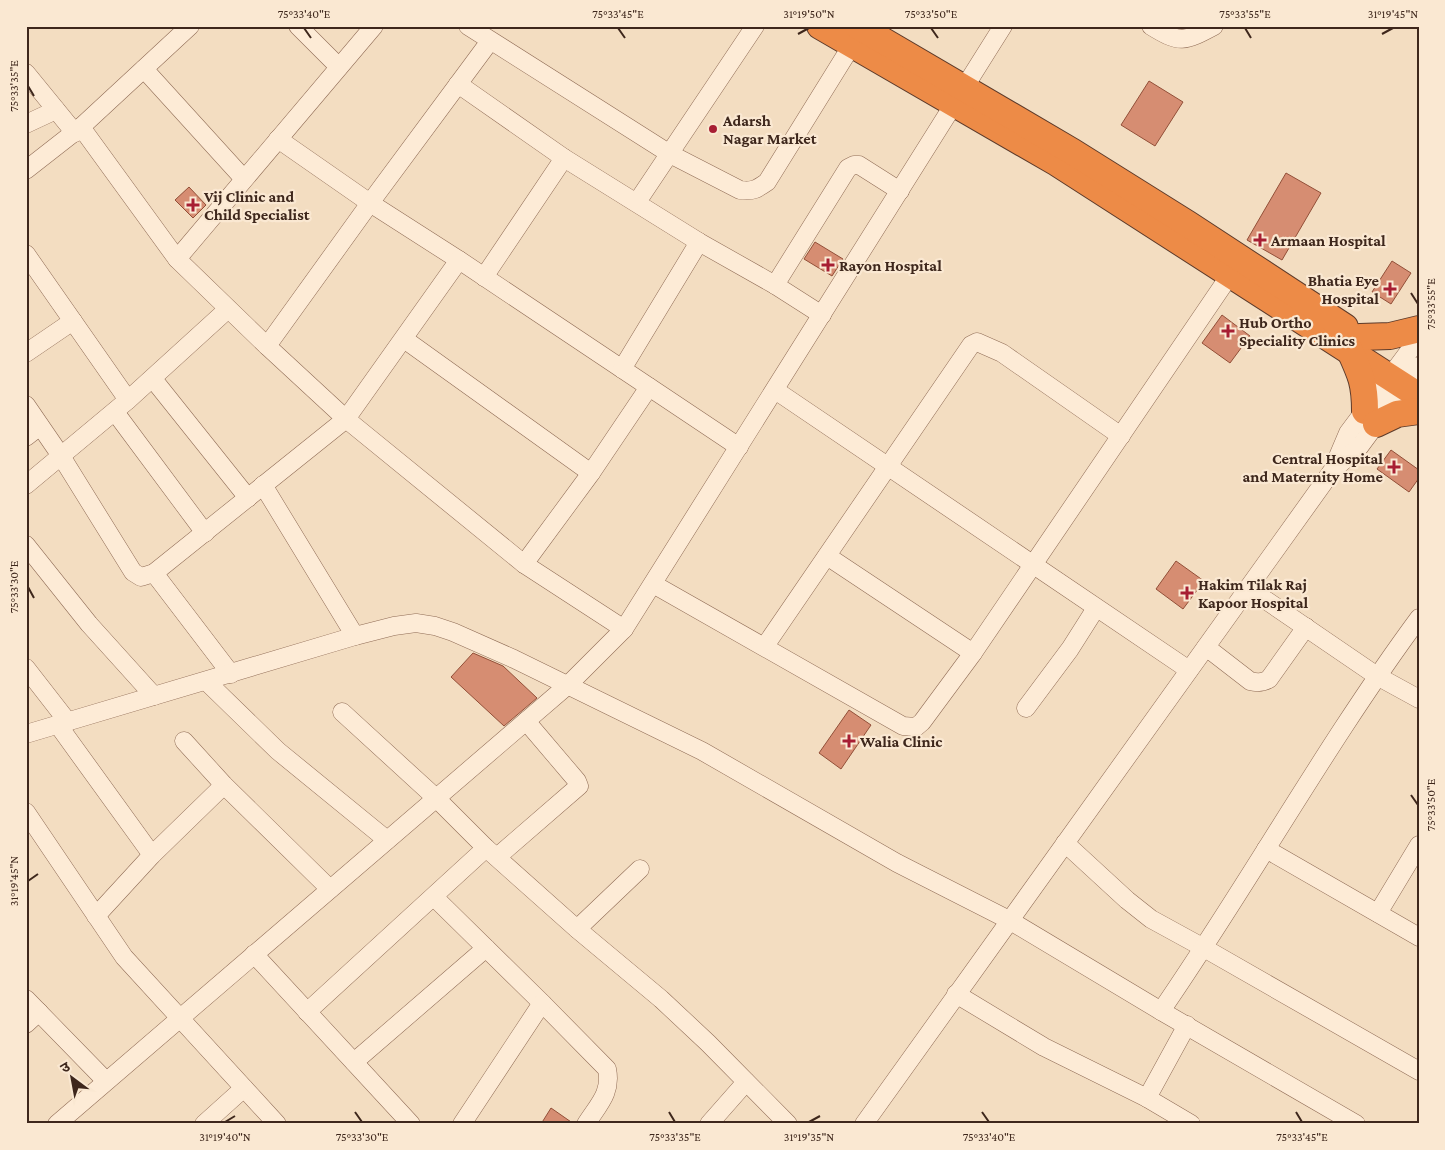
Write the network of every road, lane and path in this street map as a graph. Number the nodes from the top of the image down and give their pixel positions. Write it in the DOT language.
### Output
graph roads {
  1 [pos="190,26"];
  2 [pos="298,26"];
  3 [pos="374,26"];
  4 [pos="468,26"];
  5 [pos="754,26"];
  6 [pos="820,26"];
  7 [pos="1003,26"];
  8 [pos="1151,26"];
  9 [pos="1214,26"];
  10 [pos="855,36"];
  11 [pos="490,41"];
  12 [pos="339,67"];
  13 [pos="144,69"];
  14 [pos="26,72"];
  15 [pos="458,84"];
  16 [pos="960,96"];
  17 [pos="56,110"];
  18 [pos="26,124"];
  19 [pos="78,130"];
  20 [pos="278,140"];
  21 [pos="670,154"];
  22 [pos="564,158"];
  23 [pos="26,170"];
  24 [pos="244,179"];
  25 [pos="900,191"];
  26 [pos="637,202"];
  27 [pos="370,203"];
  28 [pos="700,242"];
  29 [pos="26,254"];
  30 [pos="177,259"];
  31 [pos="458,260"];
  32 [pos="1230,275"];
  33 [pos="484,277"];
  34 [pos="775,285"];
  35 [pos="228,309"];
  36 [pos="822,315"];
  37 [pos="73,321"];
  38 [pos="1419,328"];
  39 [pos="1419,338"];
  40 [pos="404,340"];
  41 [pos="1355,344"];
  42 [pos="267,346"];
  43 [pos="26,353"];
  44 [pos="622,369"];
  45 [pos="1409,376"];
  46 [pos="153,379"];
  47 [pos="649,387"];
  48 [pos="774,390"];
  49 [pos="128,400"];
  50 [pos="26,405"];
  51 [pos="1419,411"];
  52 [pos="115,412"];
  53 [pos="1370,417"];
  54 [pos="346,419"];
  55 [pos="33,431"];
  56 [pos="1120,436"];
  57 [pos="739,447"];
  58 [pos="61,456"];
  59 [pos="887,466"];
  60 [pos="591,473"];
  61 [pos="26,485"];
  62 [pos="263,486"];
  63 [pos="248,498"];
  64 [pos="205,533"];
  65 [pos="26,545"];
  66 [pos="827,556"];
  67 [pos="524,564"];
  68 [pos="1033,565"];
  69 [pos="154,573"];
  70 [pos="653,584"];
  71 [pos="1248,588"];
  72 [pos="1096,608"];
  73 [pos="1419,618"];
  74 [pos="1306,627"];
  75 [pos="624,629"];
  76 [pos="355,636"];
  77 [pos="765,646"];
  78 [pos="1206,647"];
  79 [pos="973,653"];
  80 [pos="26,668"];
  81 [pos="1189,670"];
  82 [pos="231,674"];
  83 [pos="1377,676"];
  84 [pos="206,681"];
  85 [pos="568,685"];
  86 [pos="154,696"];
  87 [pos="1419,698"];
  88 [pos="1026,708"];
  89 [pos="342,712"];
  90 [pos="526,721"];
  91 [pos="63,723"];
  92 [pos="26,734"];
  93 [pos="184,741"];
  94 [pos="224,785"];
  95 [pos="436,798"];
  96 [pos="26,812"];
  97 [pos="387,840"];
  98 [pos="1065,843"];
  99 [pos="1419,845"];
  100 [pos="1266,849"];
  101 [pos="492,852"];
  102 [pos="152,855"];
  103 [pos="640,869"];
  104 [pos="330,889"];
  105 [pos="434,897"];
  106 [pos="1378,913"];
  107 [pos="96,916"];
  108 [pos="1009,920"];
  109 [pos="577,929"];
  110 [pos="1419,937"];
  111 [pos="486,948"];
  112 [pos="1204,948"];
  113 [pos="254,954"];
  114 [pos="956,994"];
  115 [pos="26,998"];
  116 [pos="542,1003"];
  117 [pos="1161,1011"];
  118 [pos="307,1012"];
  119 [pos="33,1018"];
  120 [pos="179,1018"];
  121 [pos="1187,1025"];
  122 [pos="354,1062"];
  123 [pos="1419,1071"];
  124 [pos="106,1081"];
  125 [pos="746,1082"];
  126 [pos="244,1088"];
  127 [pos="1147,1098"];
  128 [pos="57,1124"];
  129 [pos="204,1124"];
  130 [pos="277,1124"];
  131 [pos="411,1124"];
  132 [pos="462,1124"];
  133 [pos="586,1124"];
  134 [pos="709,1124"];
  135 [pos="788,1124"];
  136 [pos="864,1124"];
  137 [pos="1191,1124"];
  138 [pos="1356,1124"];
  1 -- 13 [label="street"];
  2 -- 12 [label="street"];
  3 -- 12 [label="street"];
  4 -- 11 [label="street"];
  5 -- 21 [label="street"];
  6 -- 10 [label="highway"];
  7 -- 16 [label="street"];
  8 -- 9 [label="street"];
  10 -- 16 [label="highway"];
  10 -- 21 [label="street"];
  11 -- 15 [label="street"];
  11 -- 21 [label="street"];
  12 -- 20 [label="street"];
  13 -- 19 [label="street"];
  13 -- 24 [label="street"];
  14 -- 17 [label="street"];
  15 -- 22 [label="street"];
  15 -- 27 [label="street"];
  16 -- 25 [label="street"];
  16 -- 32 [label="highway"];
  16 -- 41 [label="highway"];
  17 -- 18 [label="street"];
  17 -- 19 [label="street"];
  19 -- 23 [label="street"];
  19 -- 30 [label="street"];
  20 -- 24 [label="street"];
  20 -- 27 [label="street"];
  21 -- 26 [label="street"];
  22 -- 26 [label="street"];
  22 -- 33 [label="street"];
  24 -- 30 [label="street"];
  25 -- 34 [label="street"];
  25 -- 36 [label="street"];
  26 -- 28 [label="street"];
  27 -- 31 [label="street"];
  27 -- 42 [label="street"];
  28 -- 34 [label="street"];
  28 -- 44 [label="street"];
  29 -- 37 [label="street"];
  30 -- 35 [label="street"];
  31 -- 33 [label="street"];
  31 -- 40 [label="street"];
  32 -- 41 [label="highway"];
  32 -- 56 [label="street"];
  33 -- 44 [label="street"];
  34 -- 36 [label="street"];
  35 -- 42 [label="street"];
  35 -- 46 [label="street"];
  36 -- 48 [label="street"];
  37 -- 43 [label="street"];
  37 -- 49 [label="street"];
  38 -- 41 [label="highway"];
  39 -- 45 [label="street"];
  40 -- 54 [label="street"];
  40 -- 60 [label="street"];
  41 -- 45 [label="highway"];
  41 -- 53 [label="highway"];
  42 -- 54 [label="street"];
  44 -- 47 [label="street"];
  45 -- 53 [label="street"];
  46 -- 49 [label="street"];
  46 -- 63 [label="street"];
  47 -- 57 [label="street"];
  47 -- 60 [label="street"];
  48 -- 57 [label="street"];
  48 -- 59 [label="street"];
  49 -- 52 [label="street"];
  50 -- 55 [label="street"];
  51 -- 53 [label="highway"];
  52 -- 58 [label="street"];
  52 -- 64 [label="street"];
  53 -- 71 [label="street"];
  54 -- 62 [label="street"];
  54 -- 67 [label="street"];
  55 -- 58 [label="street"];
  56 -- 59 [label="street"];
  56 -- 68 [label="street"];
  57 -- 70 [label="street"];
  58 -- 61 [label="street"];
  58 -- 69 [label="street"];
  59 -- 66 [label="street"];
  59 -- 68 [label="street"];
  60 -- 67 [label="street"];
  62 -- 63 [label="street"];
  62 -- 76 [label="street"];
  63 -- 64 [label="street"];
  64 -- 69 [label="street"];
  65 -- 86 [label="street"];
  66 -- 77 [label="street"];
  66 -- 79 [label="street"];
  67 -- 75 [label="street"];
  68 -- 72 [label="street"];
  68 -- 79 [label="street"];
  69 -- 82 [label="street"];
  70 -- 75 [label="street"];
  70 -- 77 [label="street"];
  71 -- 74 [label="street"];
  71 -- 78 [label="street"];
  72 -- 81 [label="street"];
  72 -- 88 [label="street"];
  73 -- 83 [label="street"];
  74 -- 78 [label="street"];
  74 -- 83 [label="street"];
  75 -- 85 [label="street"];
  76 -- 82 [label="street"];
  76 -- 85 [label="street"];
  77 -- 79 [label="street"];
  78 -- 81 [label="street"];
  80 -- 91 [label="street"];
  81 -- 98 [label="street"];
  82 -- 84 [label="street"];
  83 -- 87 [label="street"];
  83 -- 100 [label="street"];
  84 -- 86 [label="street"];
  84 -- 97 [label="street"];
  85 -- 90 [label="street"];
  85 -- 108 [label="street"];
  86 -- 91 [label="street"];
  89 -- 95 [label="street"];
  90 -- 95 [label="street"];
  90 -- 101 [label="street"];
  91 -- 92 [label="street"];
  91 -- 102 [label="street"];
  93 -- 94 [label="street"];
  94 -- 102 [label="street"];
  94 -- 104 [label="street"];
  95 -- 97 [label="street"];
  95 -- 101 [label="street"];
  96 -- 107 [label="street"];
  97 -- 104 [label="street"];
  98 -- 108 [label="street"];
  98 -- 112 [label="street"];
  99 -- 106 [label="street"];
  100 -- 106 [label="street"];
  100 -- 112 [label="street"];
  101 -- 105 [label="street"];
  101 -- 109 [label="street"];
  102 -- 107 [label="street"];
  103 -- 109 [label="street"];
  104 -- 113 [label="street"];
  105 -- 111 [label="street"];
  105 -- 118 [label="street"];
  106 -- 110 [label="street"];
  107 -- 120 [label="street"];
  108 -- 114 [label="street"];
  108 -- 117 [label="street"];
  109 -- 125 [label="street"];
  111 -- 116 [label="street"];
  111 -- 122 [label="street"];
  112 -- 117 [label="street"];
  112 -- 123 [label="street"];
  113 -- 118 [label="street"];
  113 -- 120 [label="street"];
  114 -- 127 [label="street"];
  114 -- 136 [label="street"];
  115 -- 119 [label="street"];
  116 -- 132 [label="street"];
  116 -- 133 [label="street"];
  117 -- 121 [label="street"];
  118 -- 122 [label="street"];
  119 -- 124 [label="street"];
  120 -- 124 [label="street"];
  120 -- 126 [label="street"];
  121 -- 127 [label="street"];
  121 -- 138 [label="street"];
  122 -- 131 [label="street"];
  124 -- 128 [label="street"];
  125 -- 134 [label="street"];
  125 -- 135 [label="street"];
  126 -- 129 [label="street"];
  126 -- 130 [label="street"];
  127 -- 137 [label="street"];
}
